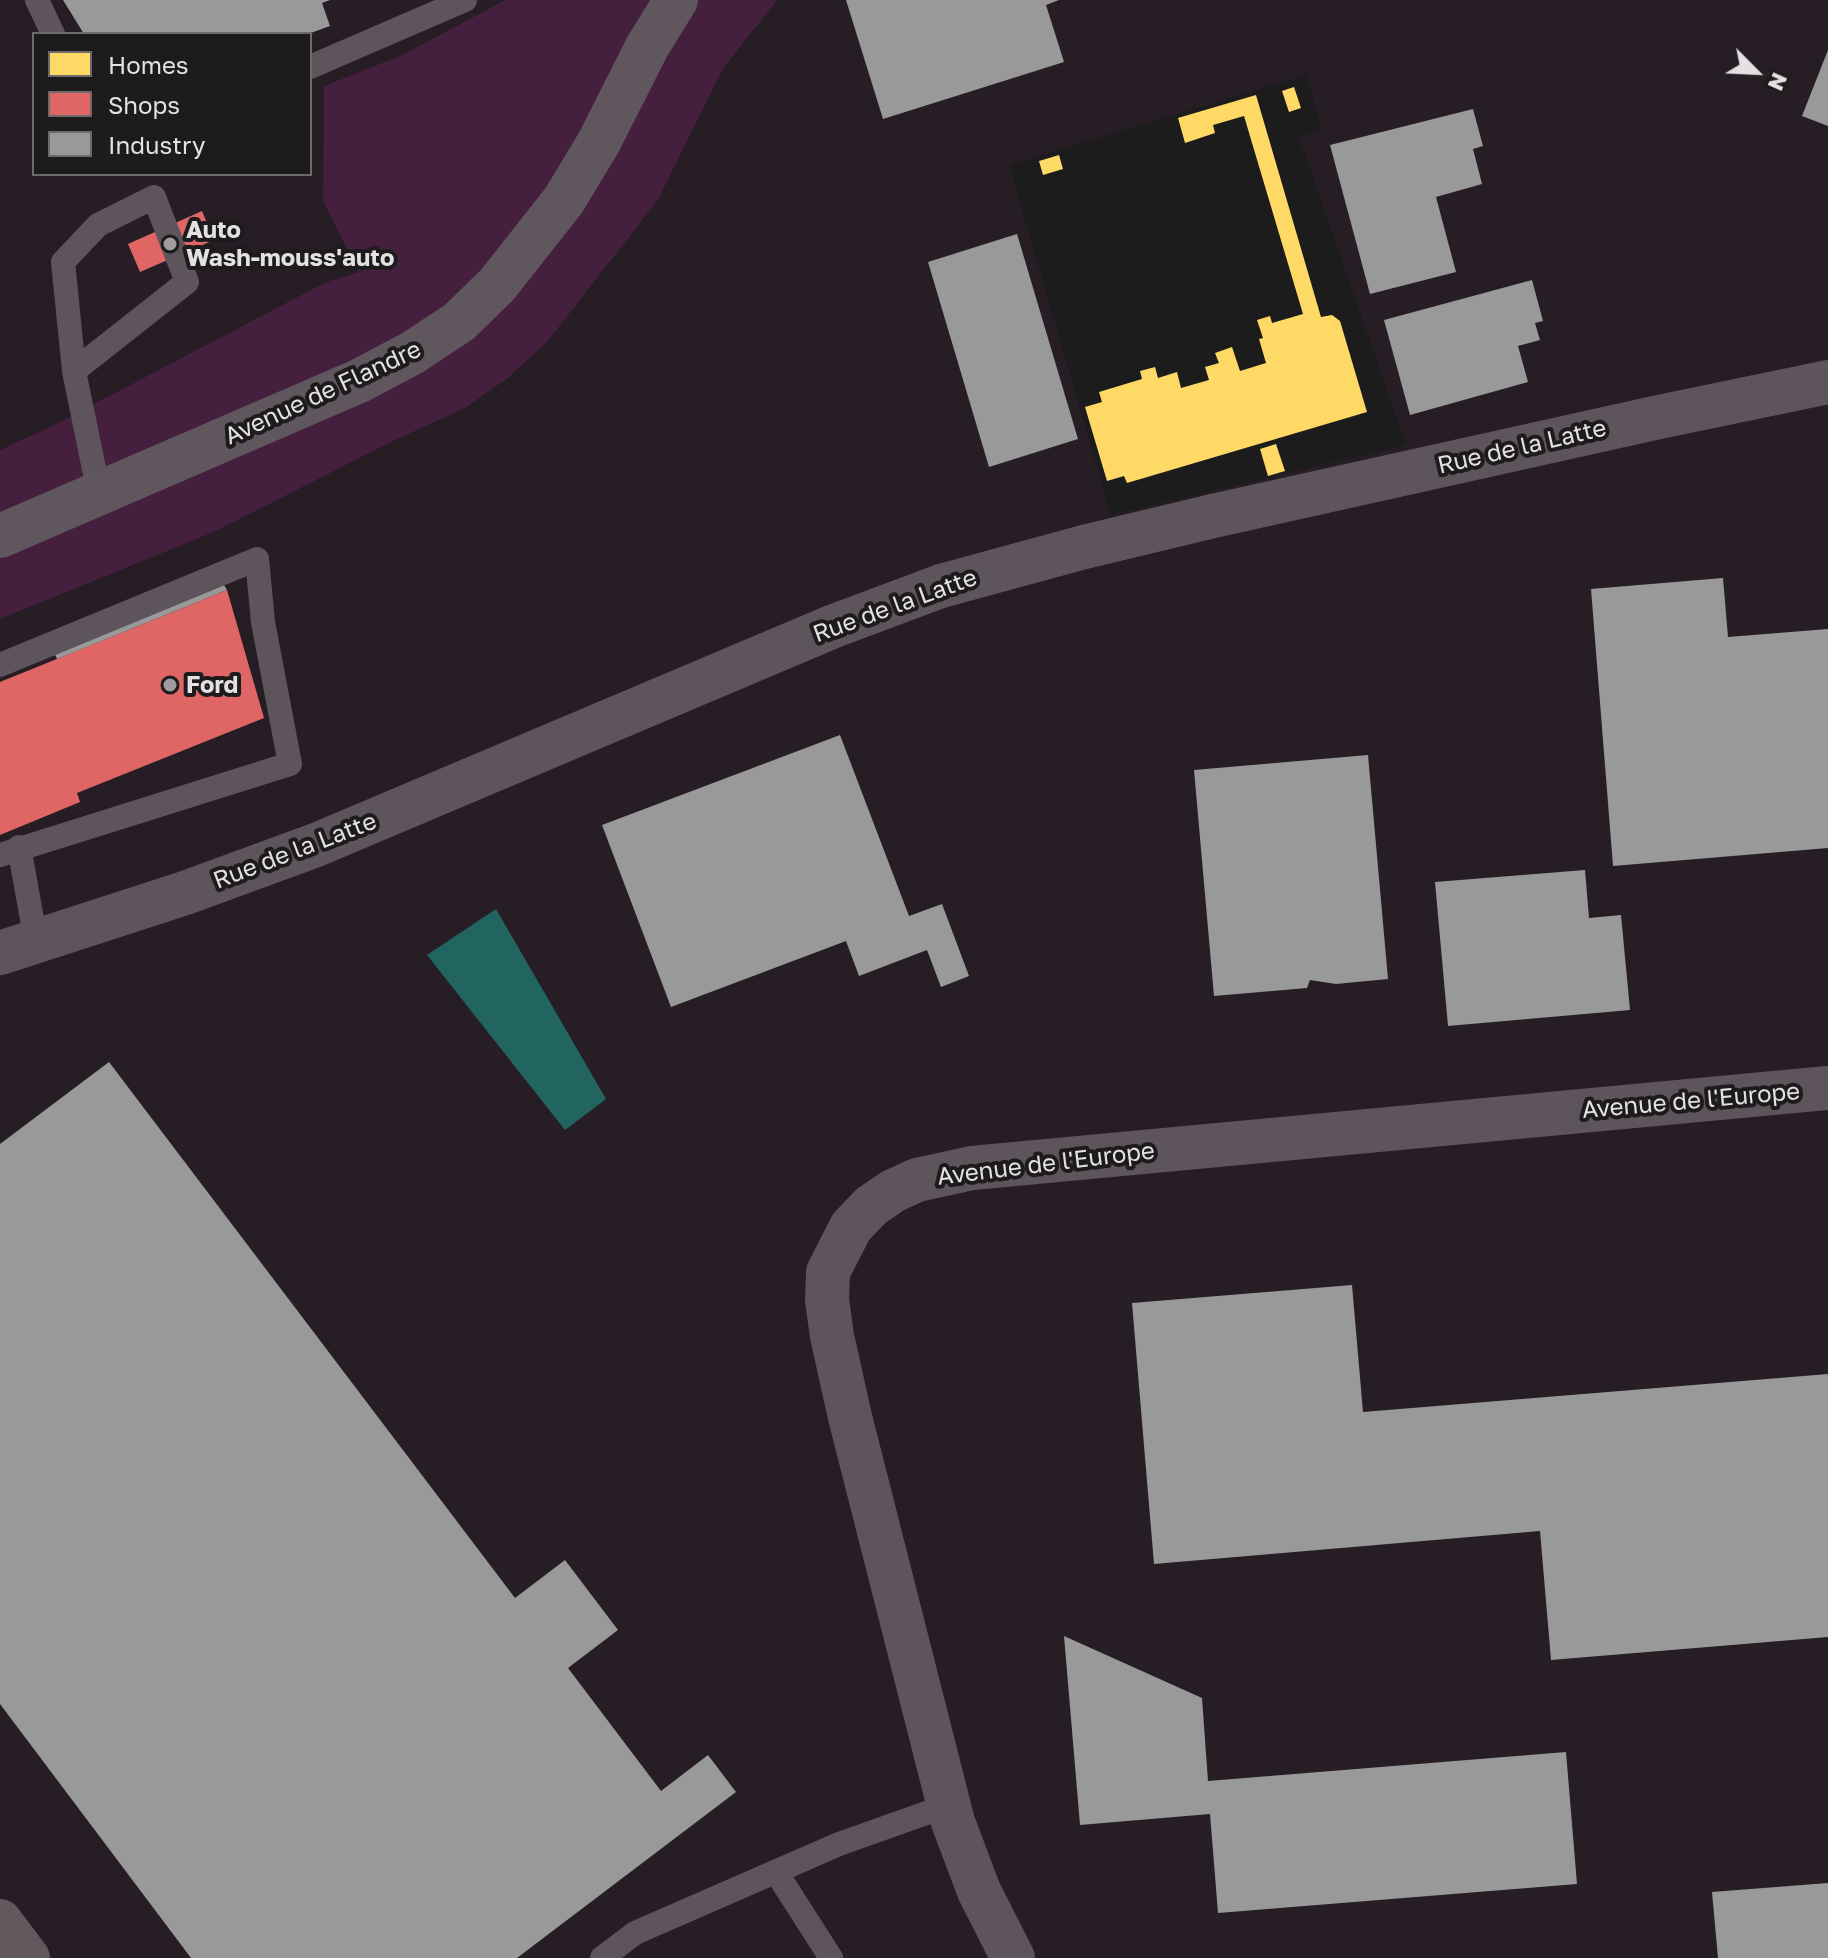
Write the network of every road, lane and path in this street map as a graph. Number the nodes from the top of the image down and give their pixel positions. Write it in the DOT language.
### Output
graph roads {
  1 [pos="37,0"];
  2 [pos="465,0"];
  3 [pos="676,0"];
  4 [pos="52,32"];
  5 [pos="312,66"];
  6 [pos="74,371"];
  7 [pos="1828,382"];
  8 [pos="99,493"];
  9 [pos="0,536"];
  10 [pos="0,665"];
  11 [pos="10,851"];
  12 [pos="18,947"];
  13 [pos="1828,1088"];
  14 [pos="949,1805"];
  15 [pos="776,1872"];
  16 [pos="0,1921"];
  17 [pos="28,1958"];
  18 [pos="602,1958"];
  19 [pos="831,1958"];
  20 [pos="1013,1958"];
  1 -- 4 [label="lane"];
  2 -- 5 [label="lane"];
  3 -- 8 [label="main road, Avenue de Flandre"];
  6 -- 6 [label="lane"];
  6 -- 8 [label="lane"];
  7 -- 12 [label="street, Rue de la Latte"];
  8 -- 9 [label="main road, Avenue de Flandre"];
  10 -- 11 [label="lane"];
  11 -- 12 [label="lane"];
  13 -- 14 [label="street, Avenue de l'Europe"];
  14 -- 15 [label="lane"];
  14 -- 20 [label="street, Avenue de l'Europe"];
  15 -- 18 [label="lane"];
  15 -- 19 [label="lane"];
  16 -- 17 [label="main road"];
}
